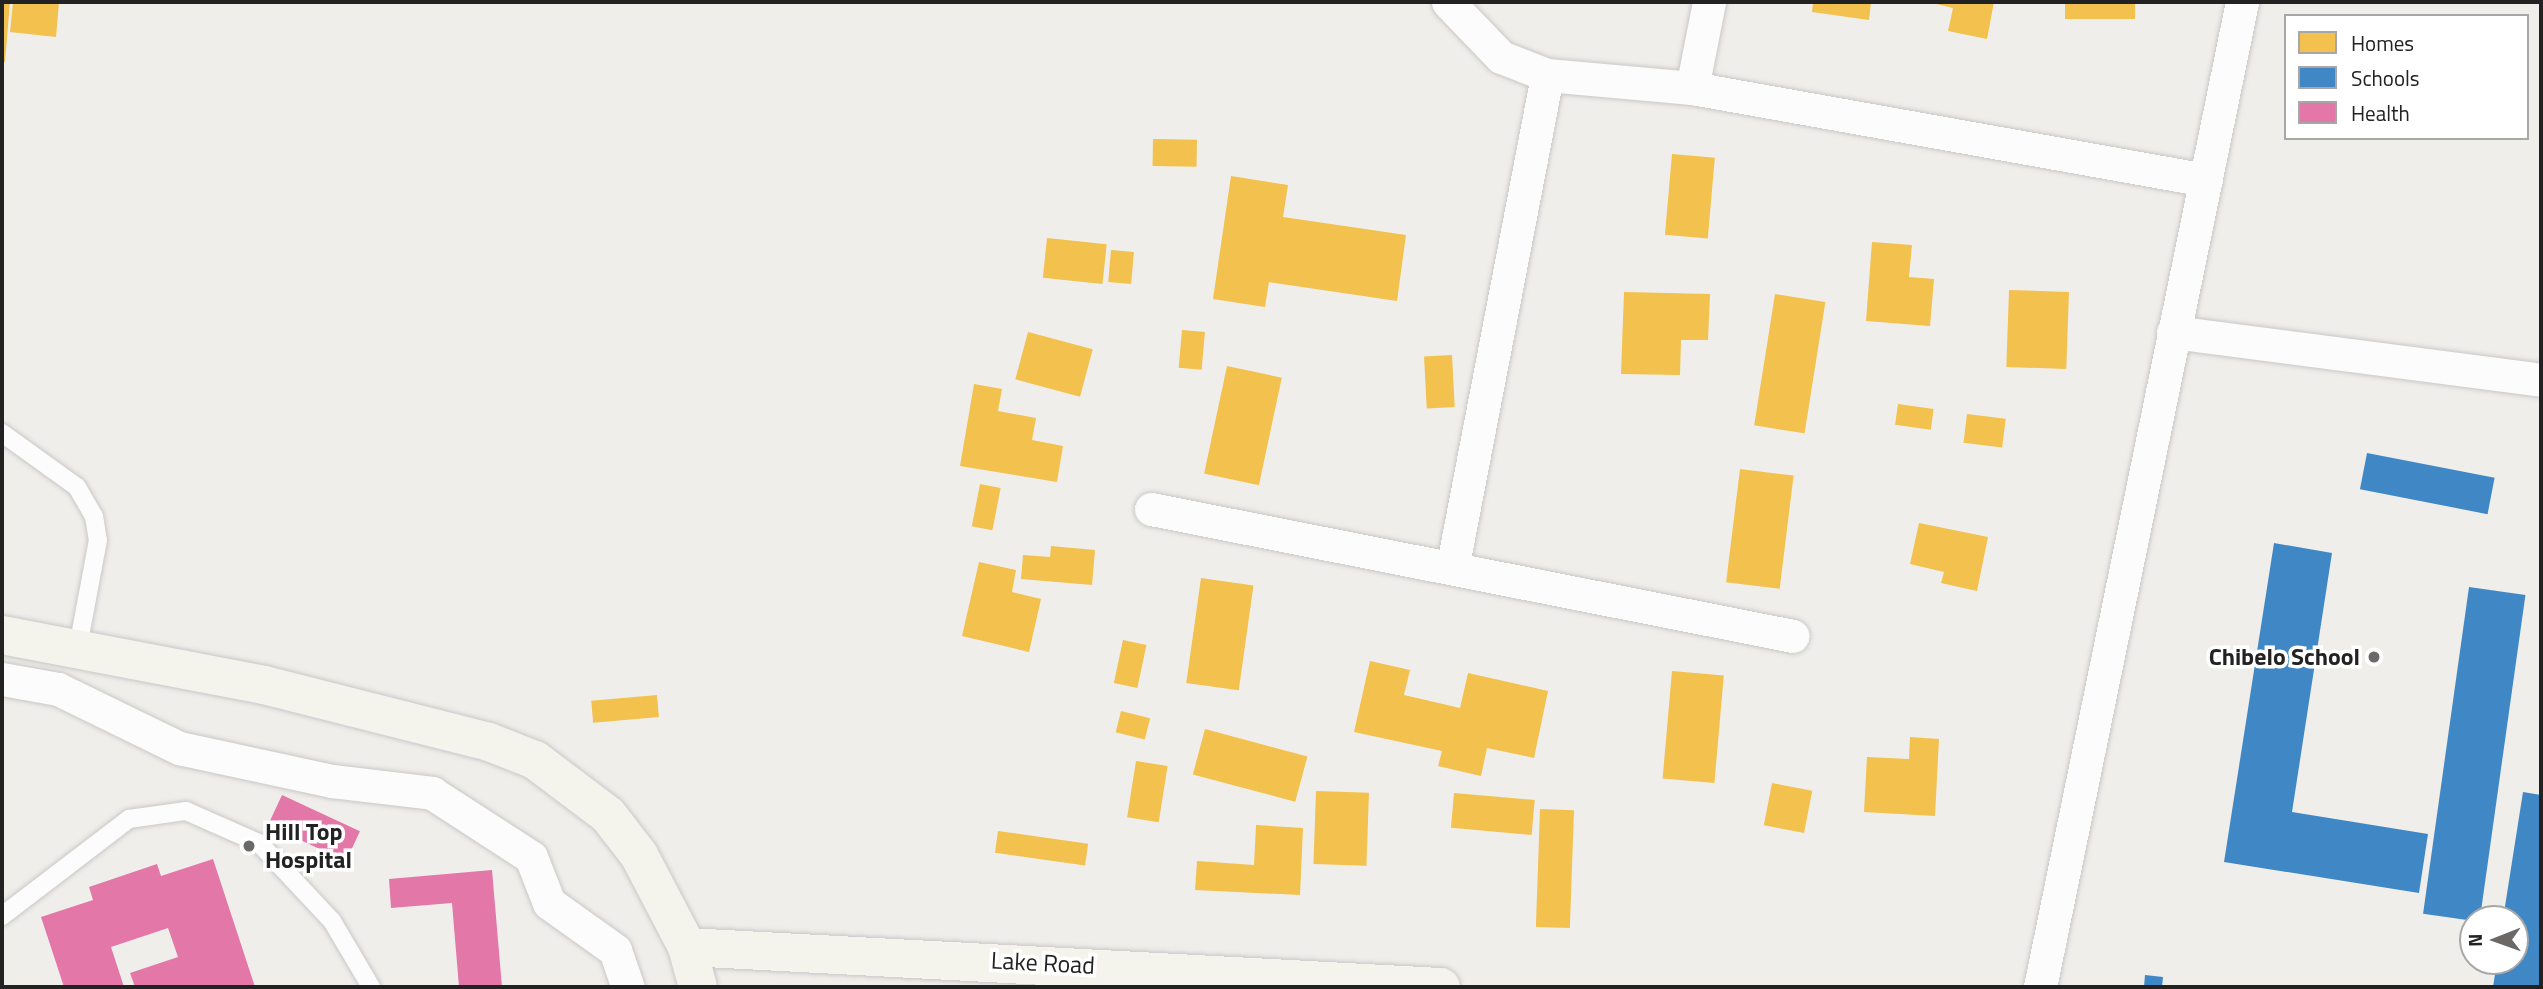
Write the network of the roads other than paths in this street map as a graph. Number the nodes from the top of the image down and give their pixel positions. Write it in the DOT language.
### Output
graph roads {
  1 [pos="1448,2"];
  2 [pos="1709,2"];
  3 [pos="2242,2"];
  4 [pos="1547,75"];
  5 [pos="1692,88"];
  6 [pos="2206,180"];
  7 [pos="2173,332"];
  8 [pos="2541,380"];
  9 [pos="2,433"];
  10 [pos="1151,509"];
  11 [pos="1453,564"];
  12 [pos="2,635"];
  13 [pos="1793,636"];
  14 [pos="78,647"];
  15 [pos="2,678"];
  16 [pos="2,916"];
  17 [pos="687,947"];
  18 [pos="1098,976"];
  19 [pos="1137,978"];
  20 [pos="371,987"];
  21 [pos="628,987"];
  22 [pos="698,987"];
  23 [pos="1441,987"];
  24 [pos="2040,987"];
  1 -- 4 [label="street"];
  2 -- 5 [label="street"];
  3 -- 6 [label="street"];
  4 -- 5 [label="street"];
  4 -- 11 [label="street"];
  5 -- 6 [label="street"];
  6 -- 7 [label="street"];
  7 -- 8 [label="street"];
  7 -- 24 [label="street"];
  9 -- 14 [label="lane"];
  10 -- 11 [label="street"];
  11 -- 13 [label="street"];
  12 -- 14 [label="main road"];
  14 -- 17 [label="main road"];
  15 -- 21 [label="street"];
  16 -- 20 [label="lane"];
  17 -- 18 [label="main road, Lake Road"];
  17 -- 22 [label="main road"];
  18 -- 19 [label="main road, Lake Road"];
  19 -- 23 [label="main road, Lake Road"];
}
